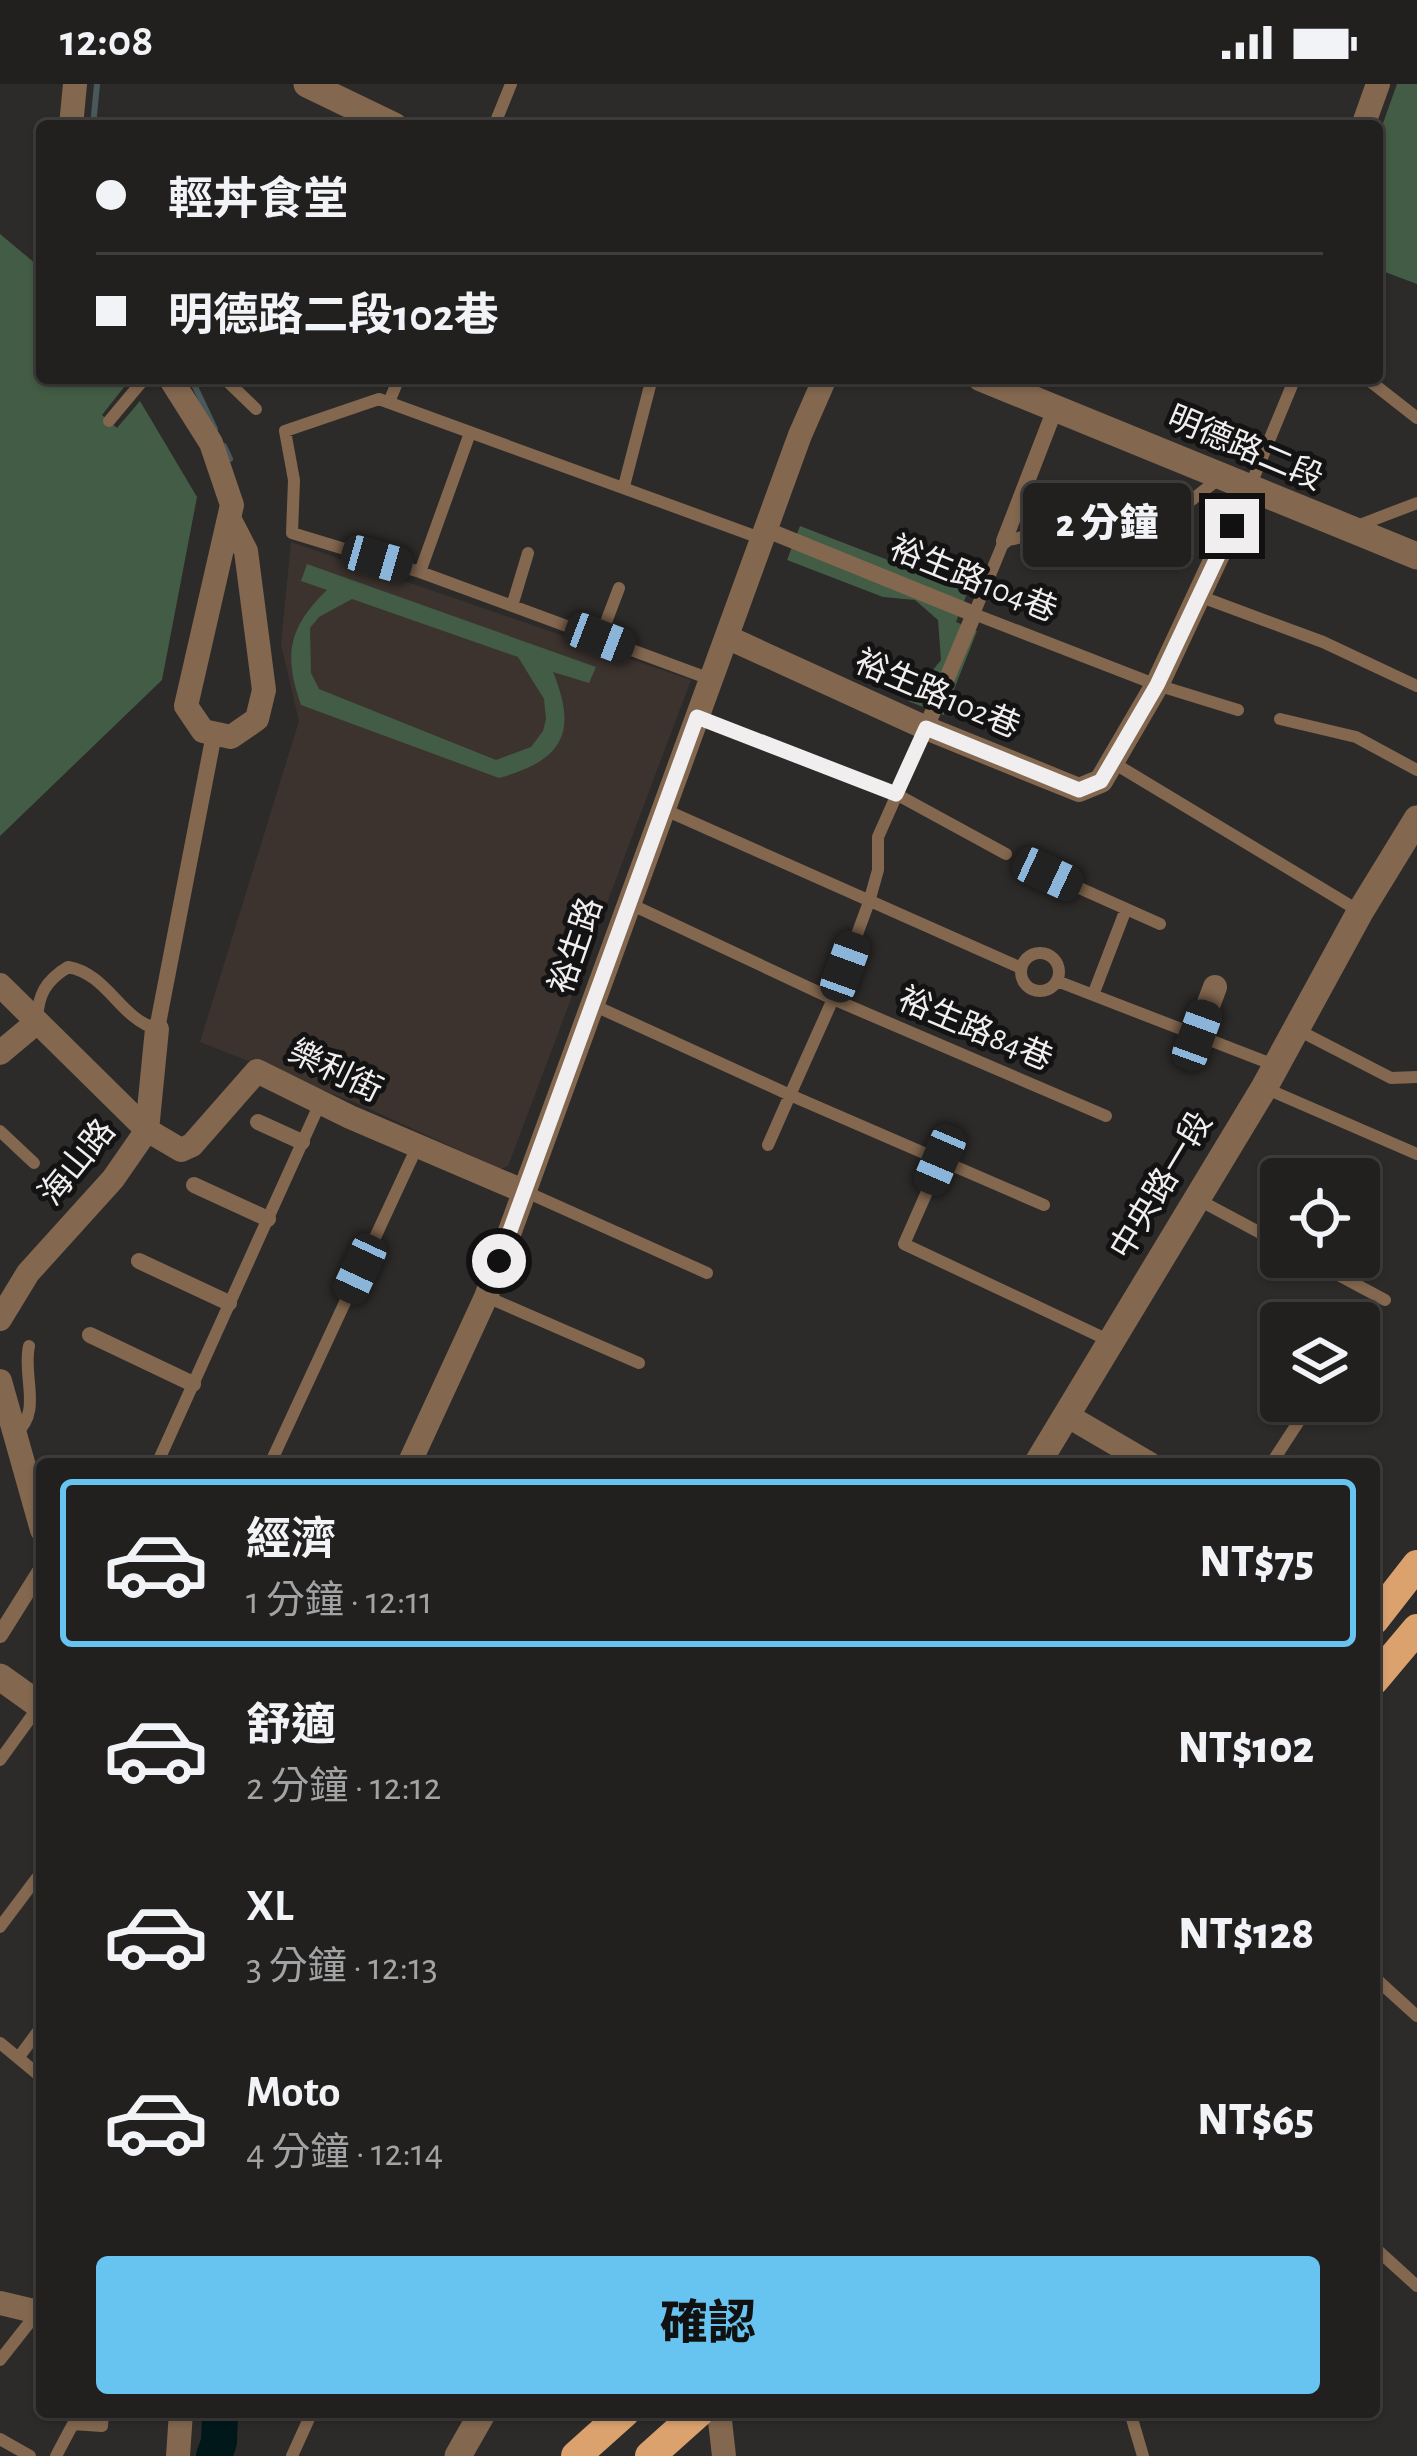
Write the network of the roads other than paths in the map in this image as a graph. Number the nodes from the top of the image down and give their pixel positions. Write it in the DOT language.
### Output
graph roads {
  1 [pos="75,84"];
  2 [pos="307,84"];
  3 [pos="511,84"];
  4 [pos="1378,84"];
  5 [pos="72,120"];
  6 [pos="382,120"];
  7 [pos="496,120"];
  8 [pos="1365,120"];
  9 [pos="140,384"];
  10 [pos="174,384"];
  11 [pos="230,384"];
  12 [pos="395,384"];
  13 [pos="650,384"];
  14 [pos="822,384"];
  15 [pos="995,384"];
  16 [pos="1292,384"];
  17 [pos="1374,384"];
  18 [pos="384,400"];
  19 [pos="256,409"];
  20 [pos="1055,409"];
  21 [pos="1417,418"];
  22 [pos="109,421"];
  23 [pos="470,433"];
  24 [pos="1221,478"];
  25 [pos="624,486"];
  26 [pos="1248,490"];
  27 [pos="1417,502"];
  28 [pos="231,522"];
  29 [pos="1346,530"];
  30 [pos="765,535"];
  31 [pos="1004,541"];
  32 [pos="528,553"];
  33 [pos="1417,556"];
  34 [pos="420,572"];
  35 [pos="619,588"];
  36 [pos="1198,596"];
  37 [pos="512,606"];
  38 [pos="974,614"];
  39 [pos="600,638"];
  40 [pos="728,638"];
  41 [pos="712,680"];
  42 [pos="1157,685"];
  43 [pos="1417,686"];
  44 [pos="1238,710"];
  45 [pos="697,717"];
  46 [pos="1280,719"];
  47 [pos="926,728"];
  48 [pos="214,734"];
  49 [pos="1112,762"];
  50 [pos="1417,770"];
  51 [pos="896,794"];
  52 [pos="662,808"];
  53 [pos="1417,819"];
  54 [pos="1006,854"];
  55 [pos="1048,874"];
  56 [pos="868,902"];
  57 [pos="627,903"];
  58 [pos="1126,909"];
  59 [pos="1360,912"];
  60 [pos="1160,925"];
  61 [pos="1021,968"];
  62 [pos="1057,981"];
  63 [pos="0,985"];
  64 [pos="1215,987"];
  65 [pos="1093,995"];
  66 [pos="833,999"];
  67 [pos="592,1004"];
  68 [pos="37,1022"];
  69 [pos="1294,1028"];
  70 [pos="157,1029"];
  71 [pos="1197,1035"];
  72 [pos="1,1050"];
  73 [pos="1269,1076"];
  74 [pos="1417,1077"];
  75 [pos="790,1095"];
  76 [pos="321,1101"];
  77 [pos="1106,1116"];
  78 [pos="258,1122"];
  79 [pos="147,1130"];
  80 [pos="0,1131"];
  81 [pos="302,1142"];
  82 [pos="768,1144"];
  83 [pos="417,1147"];
  84 [pos="1417,1154"];
  85 [pos="940,1160"];
  86 [pos="34,1163"];
  87 [pos="194,1185"];
  88 [pos="523,1191"];
  89 [pos="1196,1199"];
  90 [pos="1044,1204"];
  91 [pos="268,1220"];
  92 [pos="1260,1233"];
  93 [pos="139,1261"];
  94 [pos="707,1273"];
  95 [pos="1344,1278"];
  96 [pos="486,1297"];
  97 [pos="1385,1300"];
  98 [pos="230,1303"];
  99 [pos="0,1319"];
  100 [pos="90,1335"];
  101 [pos="1111,1342"];
  102 [pos="28,1346"];
  103 [pos="640,1364"];
  104 [pos="0,1381"];
  105 [pos="193,1384"];
  106 [pos="1068,1417"];
  107 [pos="1298,1422"];
  108 [pos="14,1435"];
  109 [pos="160,1458"];
  110 [pos="273,1458"];
  111 [pos="412,1458"];
  112 [pos="1041,1458"];
  113 [pos="1140,1458"];
  114 [pos="1275,1458"];
  115 [pos="36,1510"];
  116 [pos="1417,1564"];
  117 [pos="36,1578"];
  118 [pos="1380,1609"];
  119 [pos="1380,1614"];
  120 [pos="1416,1630"];
  121 [pos="0,1635"];
  122 [pos="1380,1673"];
  123 [pos="0,1677"];
  124 [pos="36,1702"];
  125 [pos="36,1713"];
  126 [pos="0,1760"];
  127 [pos="36,1879"];
  128 [pos="0,1927"];
  129 [pos="1380,1982"];
  130 [pos="1417,2016"];
  131 [pos="36,2034"];
  132 [pos="0,2043"];
  133 [pos="19,2057"];
  134 [pos="36,2072"];
  135 [pos="1380,2252"];
  136 [pos="1417,2286"];
  137 [pos="0,2303"];
  138 [pos="36,2312"];
  139 [pos="36,2318"];
  140 [pos="0,2360"];
  141 [pos="103,2418"];
  142 [pos="181,2418"];
  143 [pos="309,2418"];
  144 [pos="480,2418"];
  145 [pos="618,2418"];
  146 [pos="692,2418"];
  147 [pos="720,2418"];
  148 [pos="1132,2418"];
  149 [pos="0,2439"];
  150 [pos="30,2456"];
  151 [pos="56,2456"];
  152 [pos="178,2456"];
  153 [pos="292,2456"];
  154 [pos="458,2456"];
  155 [pos="576,2456"];
  156 [pos="650,2456"];
  157 [pos="724,2456"];
  158 [pos="1143,2456"];
  1 -- 5 [label="street"];
  2 -- 6 [label="street"];
  3 -- 7 [label="lane"];
  4 -- 8 [label="street"];
  9 -- 22 [label="lane"];
  10 -- 28 [label="street"];
  11 -- 19 [label="lane"];
  12 -- 18 [label="lane"];
  13 -- 25 [label="lane"];
  14 -- 30 [label="street, 裕生路"];
  15 -- 20 [label="street, 明德路二段"];
  16 -- 26 [label="lane"];
  17 -- 21 [label="lane"];
  18 -- 23 [label="lane"];
  18 -- 34 [label="lane"];
  20 -- 24 [label="street, 明德路二段"];
  20 -- 31 [label="street"];
  23 -- 25 [label="lane"];
  23 -- 34 [label="lane"];
  24 -- 26 [label="street, 明德路二段"];
  24 -- 31 [label="lane"];
  25 -- 30 [label="lane"];
  26 -- 29 [label="street, 明德路二段"];
  26 -- 36 [label="street"];
  27 -- 29 [label="lane"];
  28 -- 48 [label="street"];
  28 -- 48 [label="street"];
  29 -- 33 [label="street, 明德路二段"];
  30 -- 38 [label="street, 裕生路104巷"];
  30 -- 40 [label="street, 裕生路"];
  31 -- 38 [label="lane"];
  32 -- 37 [label="lane"];
  34 -- 37 [label="lane"];
  35 -- 39 [label="lane"];
  36 -- 42 [label="street"];
  36 -- 43 [label="lane"];
  37 -- 39 [label="lane"];
  38 -- 42 [label="lane, 裕生路104巷"];
  38 -- 47 [label="street"];
  39 -- 41 [label="lane"];
  40 -- 41 [label="street, 裕生路"];
  40 -- 47 [label="street, 裕生路102巷"];
  41 -- 45 [label="street, 裕生路"];
  42 -- 44 [label="lane, 裕生路104巷"];
  42 -- 49 [label="street"];
  45 -- 51 [label="lane"];
  45 -- 52 [label="street, 裕生路"];
  46 -- 50 [label="lane"];
  47 -- 49 [label="street, 裕生路102巷"];
  47 -- 51 [label="lane"];
  48 -- 70 [label="street"];
  49 -- 59 [label="lane"];
  51 -- 54 [label="lane"];
  51 -- 56 [label="lane"];
  52 -- 56 [label="lane"];
  52 -- 57 [label="street, 裕生路"];
  53 -- 59 [label="street, 中央路一段"];
  55 -- 58 [label="lane"];
  56 -- 61 [label="lane"];
  56 -- 66 [label="lane"];
  57 -- 66 [label="lane, 裕生路84巷"];
  57 -- 67 [label="street, 裕生路"];
  58 -- 60 [label="lane"];
  58 -- 65 [label="lane"];
  59 -- 69 [label="street, 中央路一段"];
  61 -- 62 [label="lane"];
  61 -- 62 [label="lane"];
  62 -- 65 [label="lane"];
  63 -- 68 [label="street"];
  64 -- 71 [label="street"];
  65 -- 71 [label="lane"];
  66 -- 75 [label="lane"];
  66 -- 77 [label="lane, 裕生路84巷"];
  67 -- 75 [label="lane"];
  67 -- 88 [label="street, 裕生路"];
  68 -- 70 [label="lane"];
  68 -- 72 [label="street"];
  68 -- 79 [label="street"];
  69 -- 73 [label="street, 中央路一段"];
  69 -- 74 [label="lane"];
  70 -- 79 [label="street, 海山路"];
  71 -- 73 [label="lane"];
  73 -- 84 [label="lane"];
  73 -- 89 [label="street, 中央路一段"];
  75 -- 82 [label="lane"];
  75 -- 85 [label="lane"];
  76 -- 79 [label="street, 樂利街"];
  76 -- 81 [label="lane"];
  76 -- 83 [label="street, 樂利街"];
  78 -- 81 [label="street"];
  79 -- 99 [label="street, 海山路"];
  80 -- 86 [label="lane"];
  81 -- 91 [label="lane"];
  83 -- 88 [label="street, 樂利街"];
  83 -- 110 [label="lane"];
  85 -- 90 [label="lane"];
  85 -- 101 [label="lane"];
  87 -- 91 [label="street"];
  88 -- 94 [label="lane"];
  88 -- 96 [label="street, 裕生路"];
  89 -- 92 [label="lane"];
  89 -- 101 [label="street, 中央路一段"];
  91 -- 98 [label="lane"];
  93 -- 98 [label="street"];
  95 -- 97 [label="lane"];
  96 -- 103 [label="lane"];
  96 -- 111 [label="street, 裕生路"];
  98 -- 105 [label="lane"];
  100 -- 105 [label="street"];
  101 -- 106 [label="street, 中央路一段"];
  102 -- 108 [label="lane"];
  104 -- 108 [label="street"];
  105 -- 109 [label="lane"];
  106 -- 112 [label="street, 中央路一段"];
  106 -- 113 [label="street"];
  107 -- 114 [label="lane"];
  108 -- 115 [label="street"];
  116 -- 118 [label="main road"];
  117 -- 121 [label="street"];
  119 -- 120 [label="street"];
  120 -- 122 [label="main road"];
  123 -- 124 [label="street"];
  125 -- 126 [label="lane"];
  127 -- 128 [label="lane"];
  129 -- 130 [label="lane"];
  131 -- 133 [label="lane"];
  132 -- 133 [label="lane"];
  133 -- 134 [label="lane"];
  135 -- 136 [label="lane"];
  137 -- 138 [label="street"];
  139 -- 140 [label="lane"];
  141 -- 151 [label="lane"];
  142 -- 152 [label="street"];
  143 -- 153 [label="lane"];
  144 -- 154 [label="street"];
  145 -- 155 [label="main road"];
  146 -- 156 [label="main road"];
  147 -- 157 [label="street"];
  148 -- 158 [label="lane"];
  149 -- 150 [label="lane"];
}
